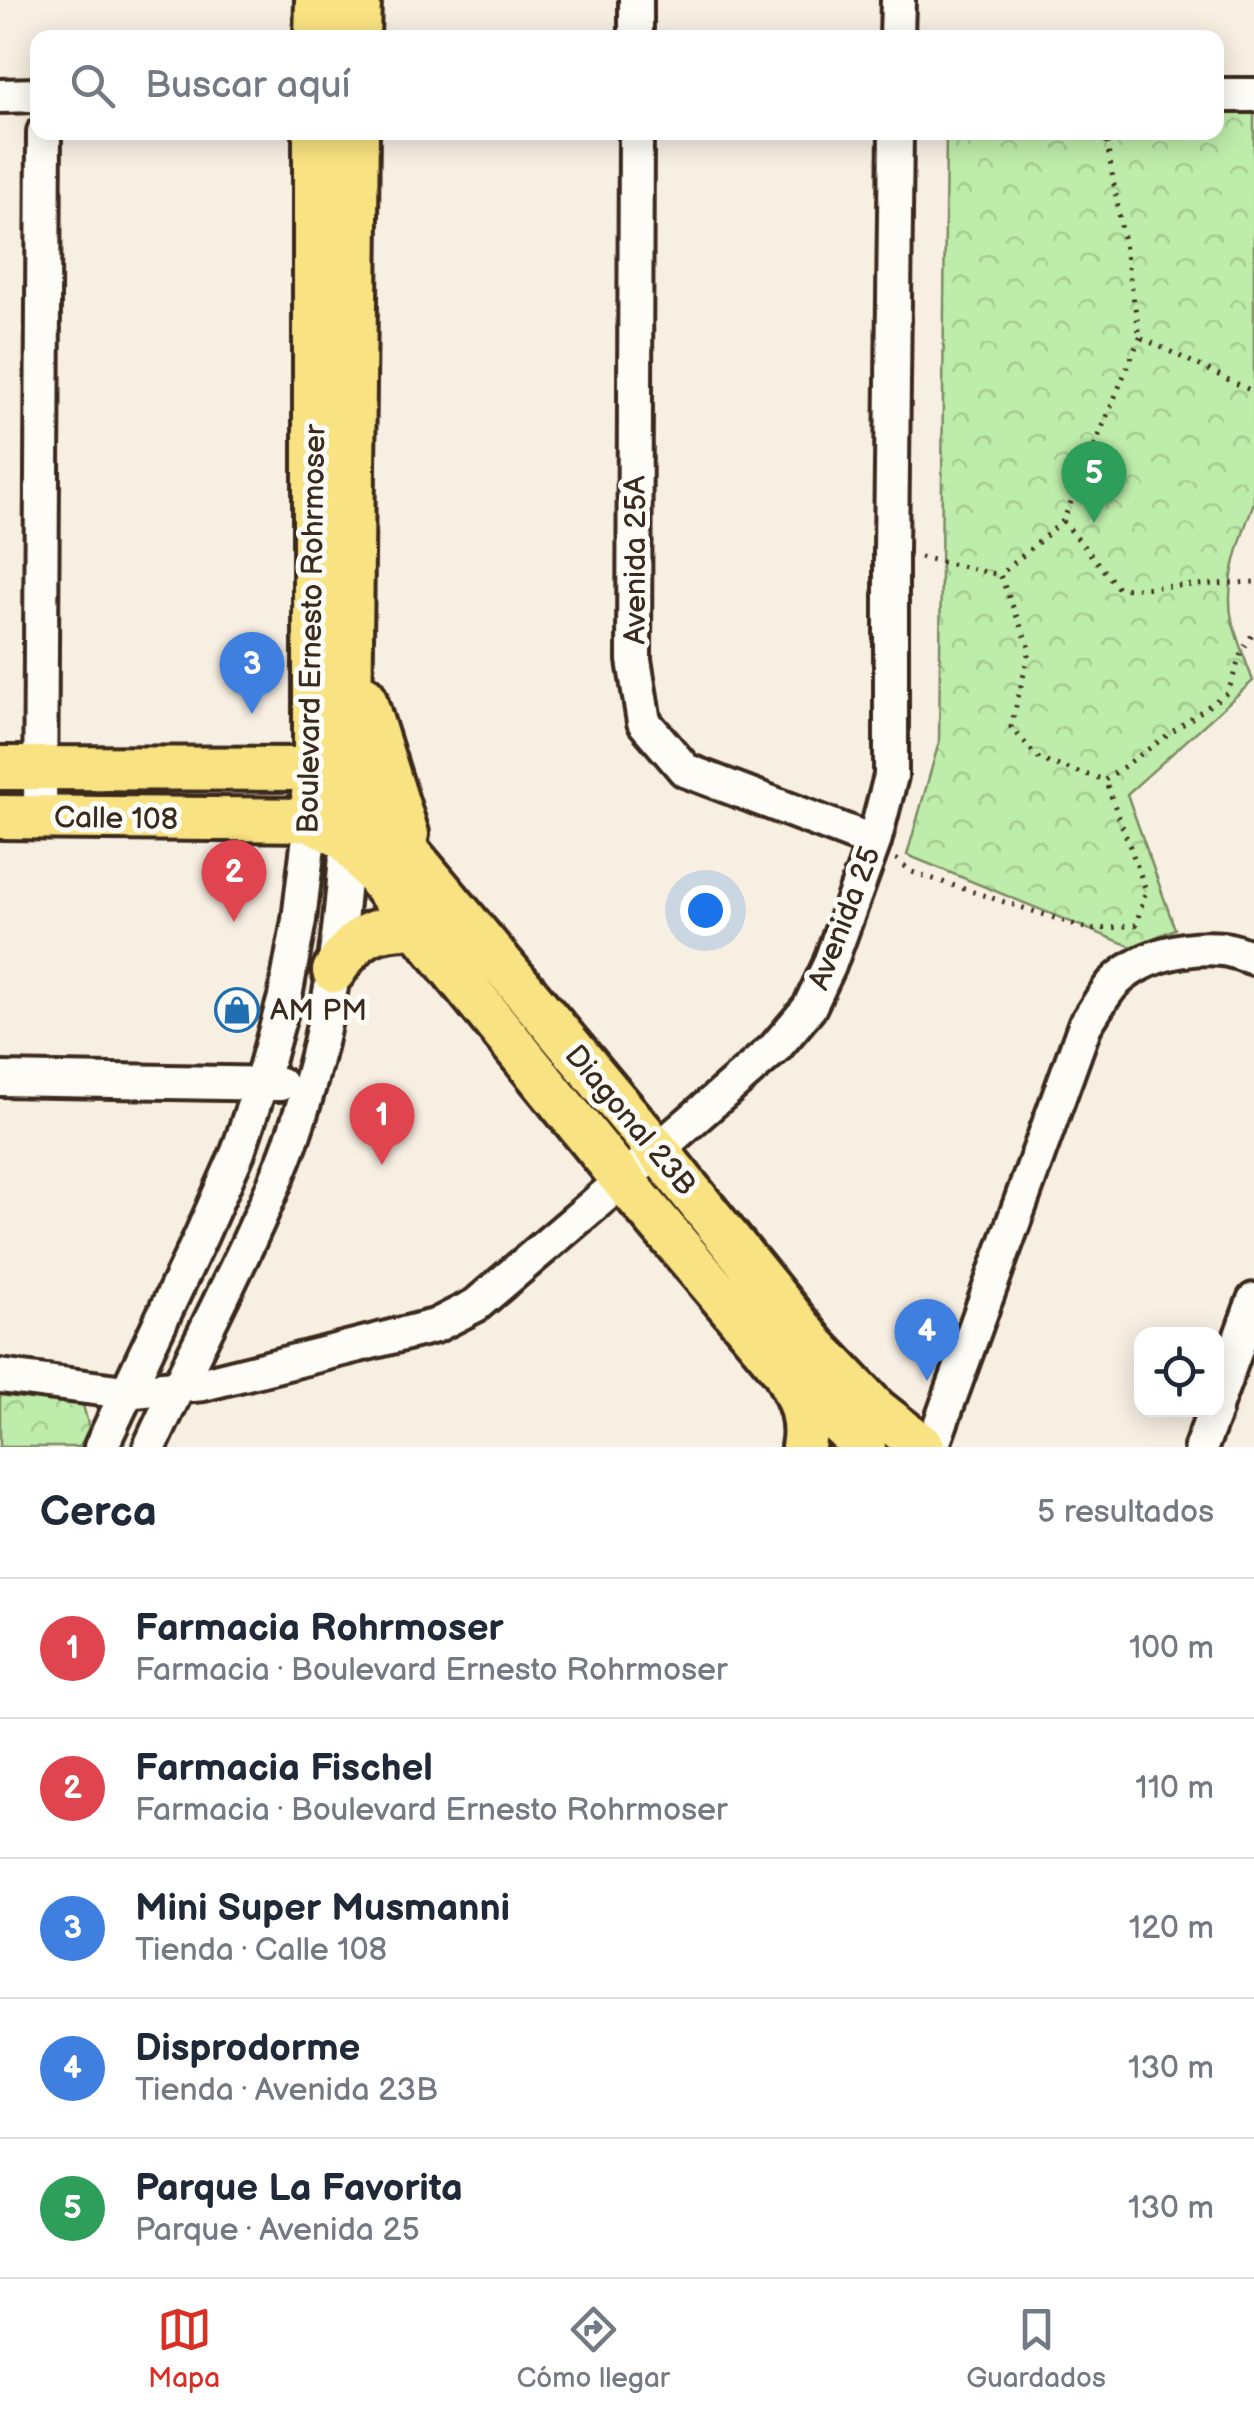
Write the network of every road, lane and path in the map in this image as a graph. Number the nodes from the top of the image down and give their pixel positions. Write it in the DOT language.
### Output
graph roads {
  1 [pos="316,0"];
  2 [pos="358,0"];
  3 [pos="636,0"];
  4 [pos="898,0"];
  5 [pos="316,30"];
  6 [pos="358,30"];
  7 [pos="636,30"];
  8 [pos="897,30"];
  9 [pos="30,95"];
  10 [pos="1224,95"];
  11 [pos="1254,95"];
  12 [pos="0,96"];
  13 [pos="44,140"];
  14 [pos="315,140"];
  15 [pos="357,140"];
  16 [pos="636,140"];
  17 [pos="896,140"];
  18 [pos="1106,140"];
  19 [pos="1140,337"];
  20 [pos="1254,392"];
  21 [pos="1063,521"];
  22 [pos="891,550"];
  23 [pos="1000,575"];
  24 [pos="1254,582"];
  25 [pos="1254,632"];
  26 [pos="351,651"];
  27 [pos="20,768"];
  28 [pos="332,776"];
  29 [pos="1105,780"];
  30 [pos="20,818"];
  31 [pos="329,830"];
  32 [pos="874,842"];
  33 [pos="418,863"];
  34 [pos="418,927"];
  35 [pos="1254,958"];
  36 [pos="334,970"];
  37 [pos="0,1079"];
  38 [pos="261,1083"];
  39 [pos="308,1085"];
  40 [pos="657,1150"];
  41 [pos="624,1180"];
  42 [pos="1254,1300"];
  43 [pos="785,1372"];
  44 [pos="0,1376"];
  45 [pos="1224,1384"];
  46 [pos="178,1386"];
  47 [pos="125,1392"];
  48 [pos="1212,1417"];
  49 [pos="100,1447"];
  50 [pos="150,1447"];
  51 [pos="803,1447"];
  52 [pos="864,1447"];
  53 [pos="923,1447"];
  54 [pos="932,1447"];
  55 [pos="1201,1447"];
  1 -- 5 [label="main road"];
  2 -- 6 [label="main road"];
  3 -- 7 [label="street"];
  4 -- 8 [label="street"];
  9 -- 12 [label="street"];
  10 -- 11 [label="street"];
  13 -- 27 [label="street"];
  14 -- 28 [label="main road, Boulevard Ernesto Rohrmoser"];
  15 -- 26 [label="main road, Boulevard Ernesto Rohrmoser"];
  16 -- 32 [label="street, Avenida 25A"];
  17 -- 22 [label="street, Avenida 25"];
  18 -- 19 [label="path"];
  19 -- 20 [label="path"];
  19 -- 21 [label="path"];
  21 -- 23 [label="path"];
  21 -- 24 [label="path"];
  22 -- 23 [label="path"];
  22 -- 32 [label="street, Avenida 25"];
  23 -- 29 [label="path"];
  25 -- 29 [label="path"];
  26 -- 28 [label="main road, Boulevard Ernesto Rohrmoser"];
  26 -- 33 [label="main road"];
  27 -- 28 [label="main road, Calle 108"];
  27 -- 30 [label="street"];
  28 -- 31 [label="main road, Boulevard Ernesto Rohrmoser"];
  28 -- 33 [label="main road, Diagonal 23B"];
  29 -- 32 [label="path"];
  30 -- 31 [label="main road, Calle 108"];
  31 -- 34 [label="main road, Diagonal 23B"];
  31 -- 36 [label="street, Boulevard Ernesto Rohrmoser"];
  31 -- 38 [label="street, Boulevard Ernesto Rohrmoser"];
  32 -- 40 [label="street, Avenida 25"];
  33 -- 40 [label="main road, Diagonal 23B"];
  34 -- 36 [label="main road"];
  34 -- 41 [label="main road, Diagonal 23B"];
  35 -- 54 [label="street"];
  36 -- 39 [label="street, Boulevard Ernesto Rohrmoser"];
  37 -- 38 [label="street"];
  38 -- 39 [label="street"];
  38 -- 47 [label="street, Boulevard Ernesto Rohrmoser"];
  39 -- 46 [label="street, Boulevard Ernesto Rohrmoser"];
  40 -- 41 [label="street, Avenida 25"];
  40 -- 53 [label="main road, Diagonal 23B"];
  41 -- 43 [label="main road, Diagonal 23B"];
  41 -- 46 [label="street, Avenida 25"];
  42 -- 45 [label="street"];
  43 -- 51 [label="main road"];
  43 -- 52 [label="main road, Diagonal 23B"];
  44 -- 47 [label="street, Avenida 25"];
  46 -- 47 [label="street, Avenida 25"];
  46 -- 50 [label="street, Boulevard Ernesto Rohrmoser"];
  47 -- 49 [label="street, Boulevard Ernesto Rohrmoser"];
  48 -- 55 [label="street"];
}
